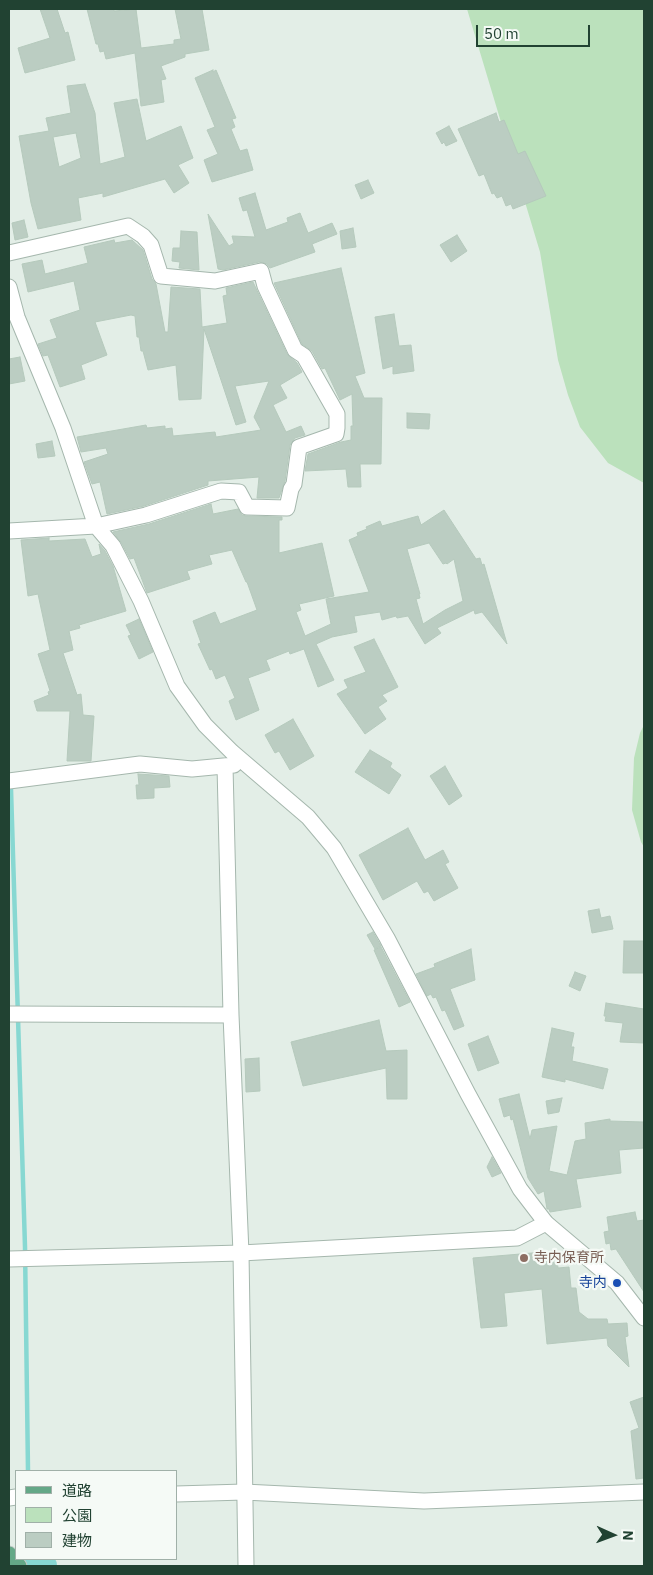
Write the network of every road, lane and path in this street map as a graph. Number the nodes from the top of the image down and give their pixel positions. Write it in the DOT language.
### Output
graph roads {
  1 [pos="9,253"];
  2 [pos="9,287"];
  3 [pos="96,526"];
  4 [pos="9,531"];
  5 [pos="246,764"];
  6 [pos="225,766"];
  7 [pos="9,782"];
  8 [pos="9,1014"];
  9 [pos="231,1015"];
  10 [pos="546,1223"];
  11 [pos="241,1253"];
  12 [pos="9,1259"];
  13 [pos="644,1318"];
  14 [pos="244,1492"];
  15 [pos="644,1492"];
  16 [pos="178,1494"];
  17 [pos="9,1554"];
  18 [pos="19,1566"];
  19 [pos="246,1566"];
  1 -- 3 [label="street"];
  2 -- 3 [label="street"];
  3 -- 4 [label="street"];
  3 -- 5 [label="street"];
  5 -- 6 [label="street"];
  5 -- 10 [label="street"];
  6 -- 7 [label="street"];
  6 -- 9 [label="street"];
  8 -- 9 [label="street"];
  9 -- 11 [label="street"];
  10 -- 11 [label="street"];
  10 -- 13 [label="street"];
  11 -- 12 [label="street"];
  11 -- 14 [label="street"];
  14 -- 15 [label="street"];
  14 -- 16 [label="street"];
  14 -- 19 [label="street"];
  17 -- 18 [label="main road"];
}
